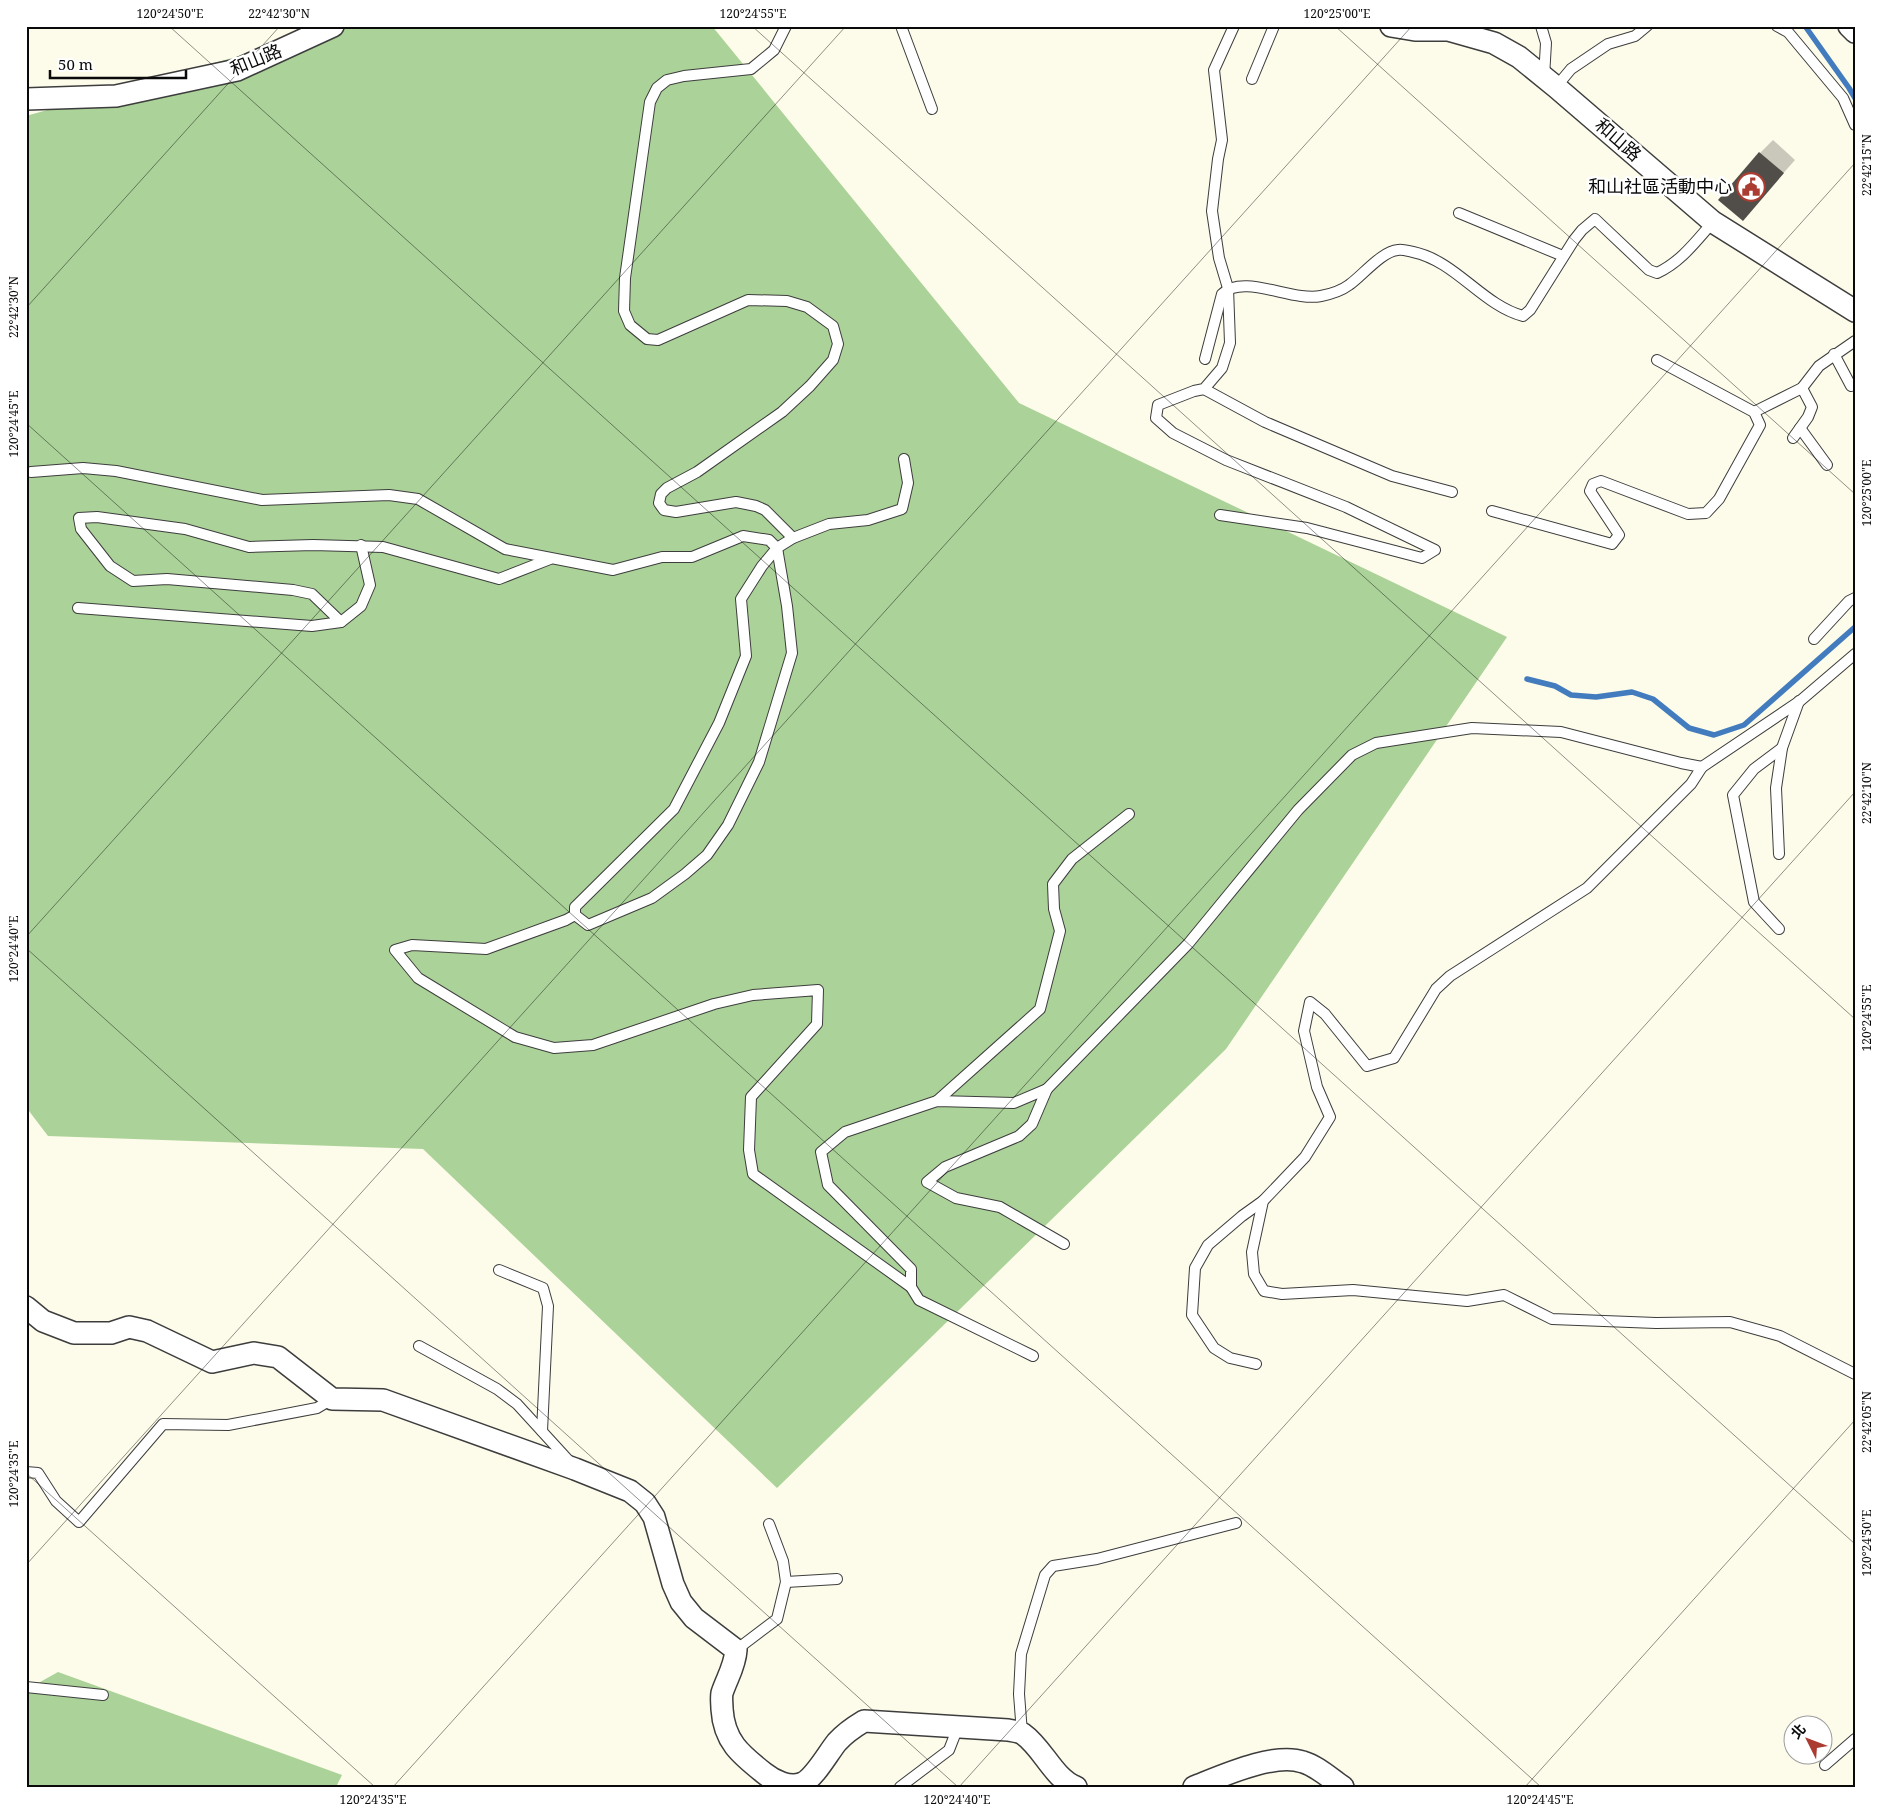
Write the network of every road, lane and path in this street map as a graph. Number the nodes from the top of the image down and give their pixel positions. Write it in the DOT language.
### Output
graph roads {
  1 [pos="333,26"];
  2 [pos="786,26"];
  3 [pos="901,26"];
  4 [pos="1234,26"];
  5 [pos="1274,26"];
  6 [pos="1390,26"];
  7 [pos="1541,26"];
  8 [pos="1647,26"];
  9 [pos="1777,26"];
  10 [pos="1848,26"];
  11 [pos="1855,32"];
  12 [pos="1252,79"];
  13 [pos="1550,82"];
  14 [pos="26,99"];
  15 [pos="932,109"];
  16 [pos="1855,125"];
  17 [pos="1460,213"];
  18 [pos="1713,222"];
  19 [pos="1563,256"];
  20 [pos="1228,288"];
  21 [pos="1855,311"];
  22 [pos="1855,341"];
  23 [pos="1834,354"];
  24 [pos="1205,359"];
  25 [pos="1657,360"];
  26 [pos="1853,387"];
  27 [pos="1802,388"];
  28 [pos="1204,389"];
  29 [pos="1754,412"];
  30 [pos="1800,428"];
  31 [pos="1793,438"];
  32 [pos="904,459"];
  33 [pos="1827,465"];
  34 [pos="30,472"];
  35 [pos="1452,492"];
  36 [pos="1492,511"];
  37 [pos="1220,515"];
  38 [pos="792,538"];
  39 [pos="361,545"];
  40 [pos="777,548"];
  41 [pos="550,560"];
  42 [pos="1855,598"];
  43 [pos="78,608"];
  44 [pos="341,622"];
  45 [pos="1814,639"];
  46 [pos="1855,654"];
  47 [pos="1800,701"];
  48 [pos="1782,748"];
  49 [pos="1702,767"];
  50 [pos="1129,814"];
  51 [pos="1778,854"];
  52 [pos="575,915"];
  53 [pos="1779,929"];
  54 [pos="1047,1089"];
  55 [pos="938,1101"];
  56 [pos="1263,1201"];
  57 [pos="1064,1244"];
  58 [pos="499,1270"];
  59 [pos="911,1287"];
  60 [pos="26,1307"];
  61 [pos="419,1346"];
  62 [pos="1033,1356"];
  63 [pos="1256,1364"];
  64 [pos="1855,1374"];
  65 [pos="332,1398"];
  66 [pos="542,1431"];
  67 [pos="575,1469"];
  68 [pos="26,1472"];
  69 [pos="1236,1523"];
  70 [pos="770,1524"];
  71 [pos="837,1580"];
  72 [pos="786,1582"];
  73 [pos="736,1650"];
  74 [pos="26,1687"];
  75 [pos="104,1695"];
  76 [pos="958,1727"];
  77 [pos="1022,1733"];
  78 [pos="1855,1739"];
  79 [pos="1834,1756"];
  80 [pos="804,1785"];
  81 [pos="900,1787"];
  82 [pos="1076,1787"];
  83 [pos="1194,1787"];
  84 [pos="1343,1787"];
  1 -- 14 [label="street, 和山路"];
  2 -- 38 [label="lane"];
  3 -- 15 [label="lane"];
  4 -- 20 [label="lane"];
  5 -- 12 [label="lane"];
  6 -- 13 [label="street, 和山路"];
  7 -- 13 [label="lane"];
  8 -- 13 [label="lane"];
  9 -- 16 [label="lane"];
  10 -- 11 [label="street"];
  13 -- 18 [label="street, 和山路"];
  17 -- 19 [label="lane"];
  18 -- 19 [label="lane"];
  18 -- 21 [label="street, 和山路"];
  19 -- 20 [label="lane"];
  20 -- 24 [label="lane"];
  20 -- 28 [label="lane"];
  22 -- 23 [label="lane"];
  23 -- 26 [label="lane"];
  23 -- 27 [label="lane"];
  25 -- 29 [label="lane"];
  27 -- 29 [label="lane"];
  27 -- 30 [label="lane"];
  28 -- 35 [label="lane"];
  28 -- 37 [label="lane"];
  29 -- 36 [label="lane"];
  30 -- 31 [label="lane"];
  30 -- 33 [label="lane"];
  32 -- 38 [label="lane"];
  34 -- 41 [label="lane"];
  38 -- 40 [label="lane"];
  39 -- 41 [label="lane"];
  39 -- 44 [label="lane"];
  39 -- 44 [label="lane"];
  40 -- 41 [label="lane"];
  40 -- 52 [label="lane"];
  40 -- 52 [label="lane"];
  42 -- 45 [label="lane"];
  43 -- 44 [label="lane"];
  46 -- 47 [label="lane"];
  47 -- 48 [label="lane"];
  47 -- 49 [label="lane"];
  48 -- 51 [label="lane"];
  48 -- 53 [label="lane"];
  49 -- 54 [label="lane"];
  49 -- 56 [label="lane"];
  50 -- 55 [label="lane"];
  52 -- 59 [label="lane"];
  54 -- 55 [label="lane"];
  54 -- 57 [label="lane"];
  55 -- 59 [label="lane"];
  56 -- 63 [label="lane"];
  56 -- 64 [label="lane"];
  58 -- 66 [label="lane"];
  59 -- 62 [label="lane"];
  60 -- 65 [label="street"];
  61 -- 66 [label="lane"];
  65 -- 67 [label="street"];
  65 -- 68 [label="lane"];
  66 -- 67 [label="lane"];
  67 -- 73 [label="street"];
  69 -- 77 [label="lane"];
  70 -- 72 [label="lane"];
  71 -- 72 [label="lane"];
  72 -- 73 [label="lane"];
  73 -- 80 [label="street"];
  74 -- 75 [label="lane"];
  76 -- 77 [label="street"];
  76 -- 80 [label="street"];
  76 -- 81 [label="lane"];
  77 -- 82 [label="street"];
  78 -- 79 [label="lane"];
  83 -- 84 [label="street"];
}
